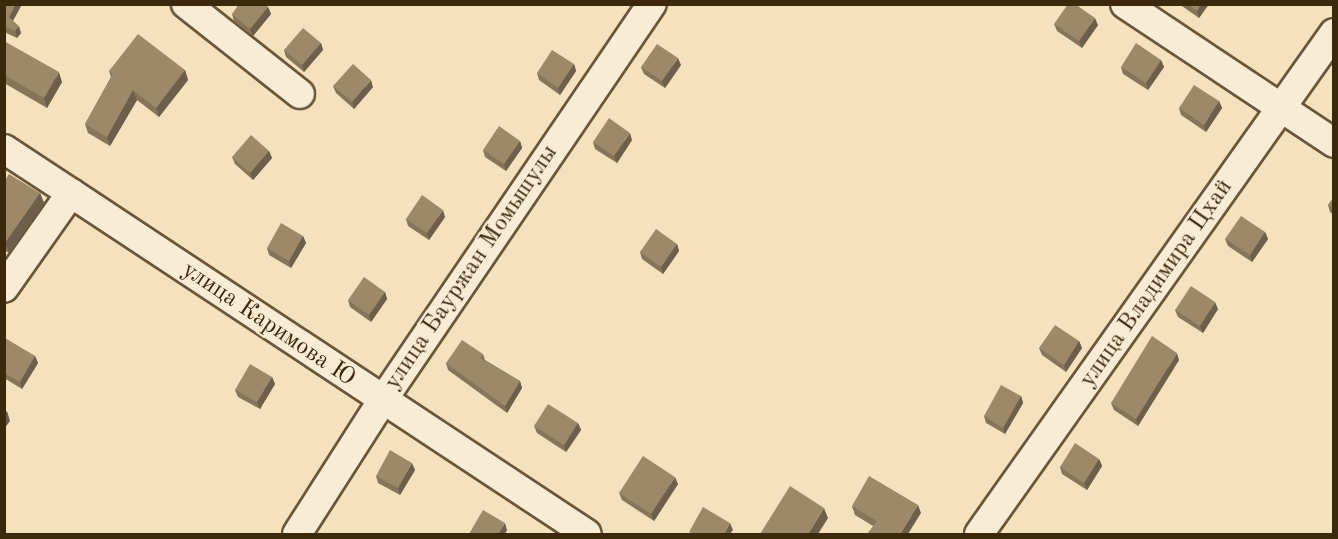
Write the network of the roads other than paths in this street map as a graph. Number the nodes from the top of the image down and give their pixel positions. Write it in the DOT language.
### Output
graph roads {
  1 [pos="186,4"];
  2 [pos="652,4"];
  3 [pos="1125,4"];
  4 [pos="1334,33"];
  5 [pos="300,94"];
  6 [pos="1282,108"];
  7 [pos="1334,143"];
  8 [pos="4,149"];
  9 [pos="71,193"];
  10 [pos="4,288"];
  11 [pos="382,401"];
  12 [pos="297,534"];
  13 [pos="587,534"];
  14 [pos="979,534"];
  1 -- 5 [label="street"];
  2 -- 11 [label="street, улица Бауржан Момышулы"];
  3 -- 6 [label="street"];
  4 -- 6 [label="street, улица Владимира Цхай"];
  6 -- 7 [label="street"];
  6 -- 14 [label="street, улица Владимира Цхай"];
  8 -- 9 [label="street, улица Каримова Ю"];
  9 -- 10 [label="street"];
  9 -- 11 [label="street, улица Каримова Ю"];
  11 -- 12 [label="street, улица Бауржан Момышулы"];
  11 -- 13 [label="street, улица Каримова Ю"];
}
